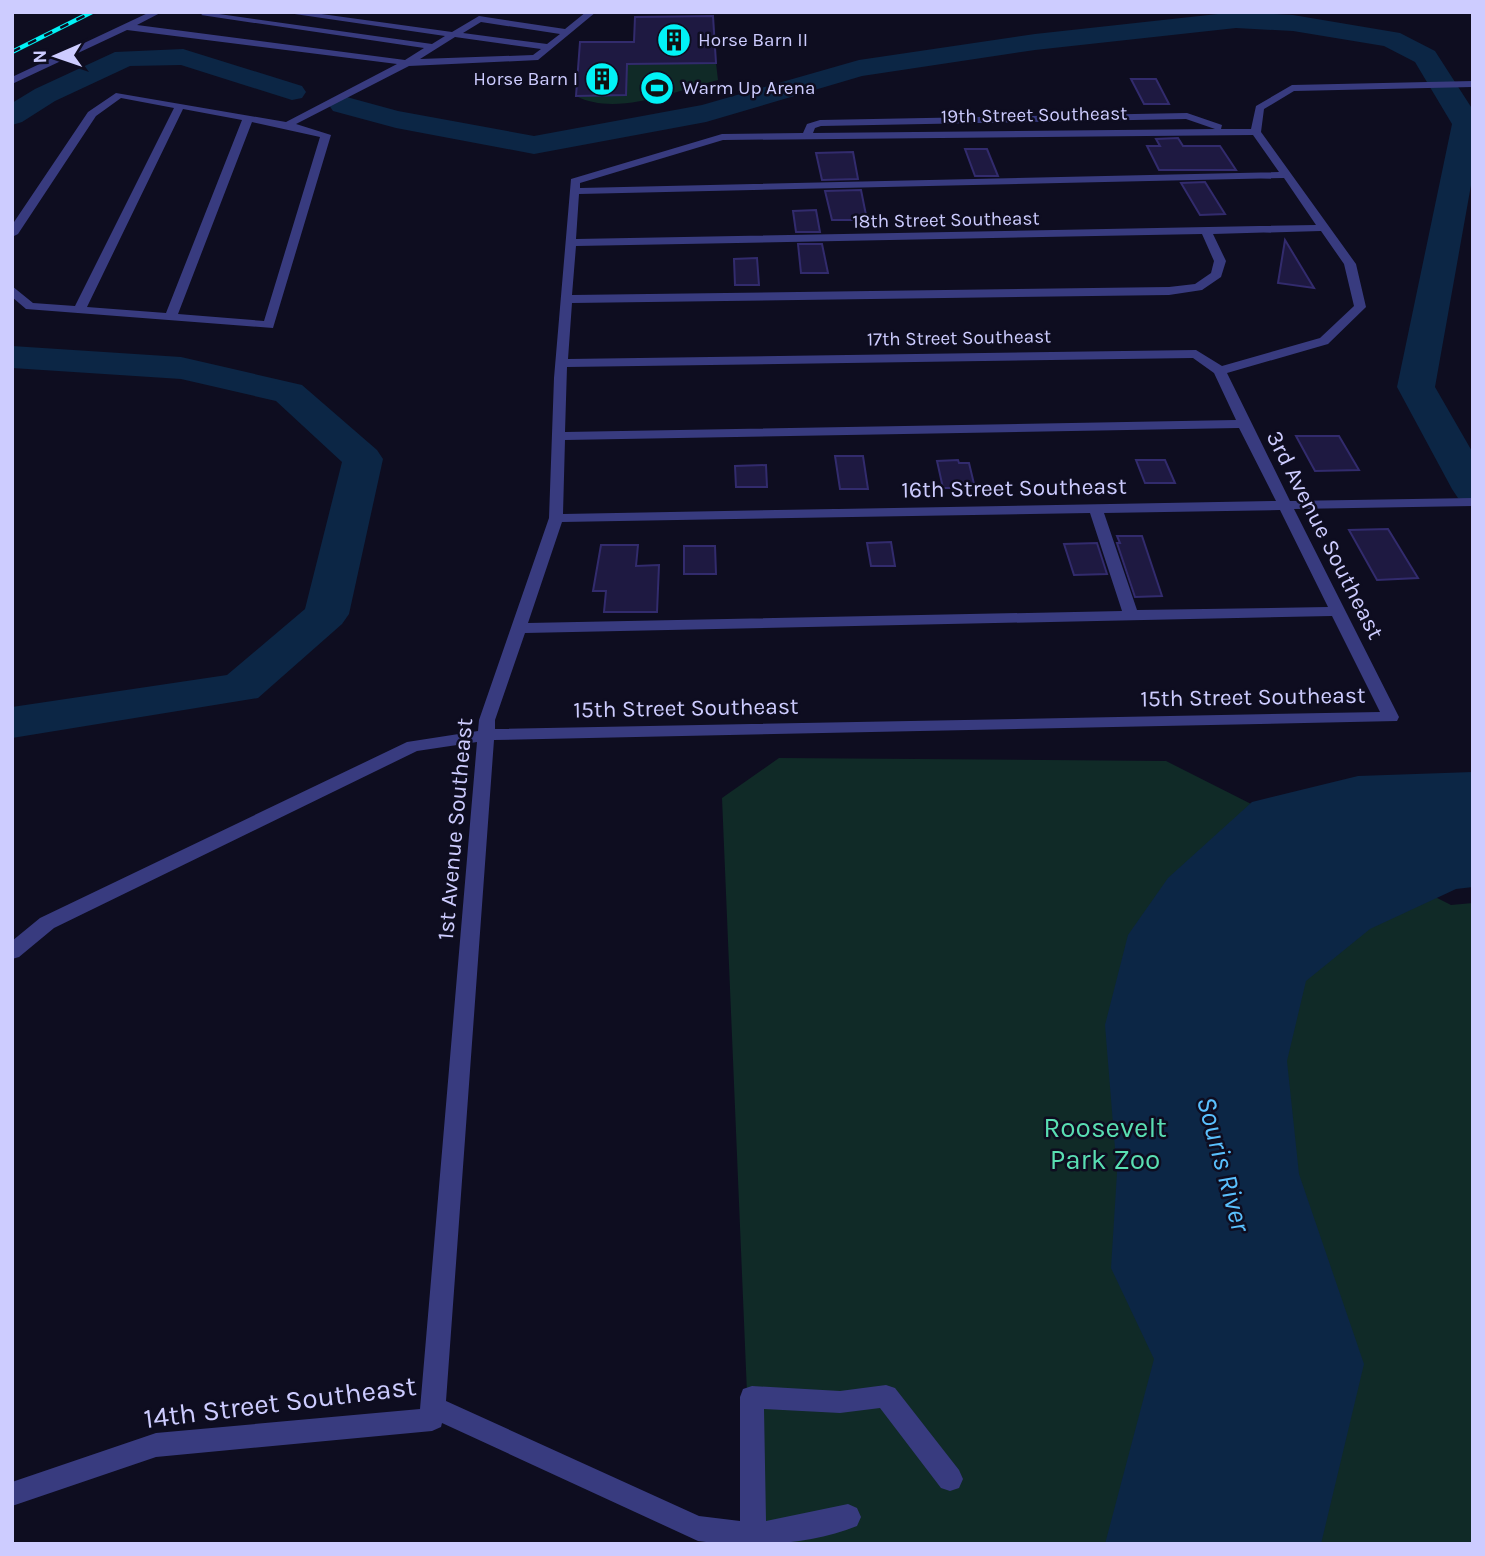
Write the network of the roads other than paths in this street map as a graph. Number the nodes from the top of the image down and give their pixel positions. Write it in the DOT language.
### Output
graph roads {
  1 [pos="158,12"];
  2 [pos="285,12"];
  3 [pos="592,12"];
  4 [pos="208,14"];
  5 [pos="126,27"];
  6 [pos="170,33"];
  7 [pos="564,34"];
  8 [pos="454,35"];
  9 [pos="435,47"];
  10 [pos="548,47"];
  11 [pos="407,63"];
  12 [pos="12,81"];
  13 [pos="1473,84"];
  14 [pos="180,106"];
  15 [pos="248,118"];
  16 [pos="287,125"];
  17 [pos="1256,132"];
  18 [pos="1286,175"];
  19 [pos="575,186"];
  20 [pos="1323,228"];
  21 [pos="1207,232"];
  22 [pos="12,234"];
  23 [pos="570,243"];
  24 [pos="12,290"];
  25 [pos="566,299"];
  26 [pos="79,310"];
  27 [pos="171,317"];
  28 [pos="561,363"];
  29 [pos="1220,371"];
  30 [pos="1244,424"];
  31 [pos="558,436"];
  32 [pos="1473,502"];
  33 [pos="1285,507"];
  34 [pos="1096,510"];
  35 [pos="556,519"];
  36 [pos="1337,611"];
  37 [pos="1131,615"];
  38 [pos="519,628"];
  39 [pos="1391,717"];
  40 [pos="486,735"];
  41 [pos="12,952"];
  42 [pos="433,1407"];
  43 [pos="950,1479"];
  44 [pos="12,1493"];
  45 [pos="848,1517"];
  46 [pos="753,1536"];
  1 -- 5 [label="street"];
  2 -- 8 [label="street"];
  3 -- 7 [label="street"];
  4 -- 6 [label="street"];
  4 -- 9 [label="street"];
  5 -- 6 [label="street"];
  5 -- 12 [label="street"];
  6 -- 11 [label="street"];
  7 -- 8 [label="street"];
  7 -- 10 [label="street"];
  8 -- 9 [label="street"];
  8 -- 10 [label="street"];
  9 -- 11 [label="street"];
  10 -- 11 [label="street"];
  11 -- 16 [label="street"];
  13 -- 17 [label="street"];
  14 -- 15 [label="street"];
  14 -- 22 [label="street"];
  14 -- 26 [label="street"];
  15 -- 16 [label="street"];
  15 -- 27 [label="street"];
  16 -- 27 [label="street"];
  17 -- 18 [label="street"];
  17 -- 19 [label="street, 19th Street Southeast"];
  18 -- 19 [label="street"];
  18 -- 20 [label="street"];
  19 -- 23 [label="street, 1st Avenue Southeast"];
  20 -- 21 [label="street, 18th Street Southeast"];
  20 -- 29 [label="street"];
  21 -- 23 [label="street, 18th Street Southeast"];
  21 -- 25 [label="street"];
  23 -- 25 [label="street, 1st Avenue Southeast"];
  24 -- 26 [label="street"];
  25 -- 28 [label="street, 1st Avenue Southeast"];
  26 -- 27 [label="street"];
  28 -- 29 [label="street, 17th Street Southeast"];
  28 -- 31 [label="street, 1st Avenue Southeast"];
  29 -- 30 [label="street, 3rd Avenue Southeast"];
  30 -- 31 [label="street"];
  30 -- 33 [label="street, 3rd Avenue Southeast"];
  31 -- 35 [label="street, 1st Avenue Southeast"];
  32 -- 33 [label="street, 16th Street Southeast"];
  33 -- 34 [label="street, 16th Street Southeast"];
  33 -- 36 [label="street, 3rd Avenue Southeast"];
  34 -- 35 [label="street, 16th Street Southeast"];
  34 -- 37 [label="street"];
  35 -- 38 [label="street, 1st Avenue Southeast"];
  36 -- 37 [label="street"];
  36 -- 39 [label="street, 3rd Avenue Southeast"];
  37 -- 38 [label="street"];
  38 -- 40 [label="street, 1st Avenue Southeast"];
  39 -- 40 [label="street, 15th Street Southeast"];
  40 -- 41 [label="street, 15th Street Southeast"];
  40 -- 42 [label="street, 1st Avenue Southeast"];
  42 -- 44 [label="street, 14th Street Southeast"];
  42 -- 46 [label="street, 14th Street Southeast"];
  43 -- 46 [label="street"];
  45 -- 46 [label="street, 14th Street Southeast"];
}
